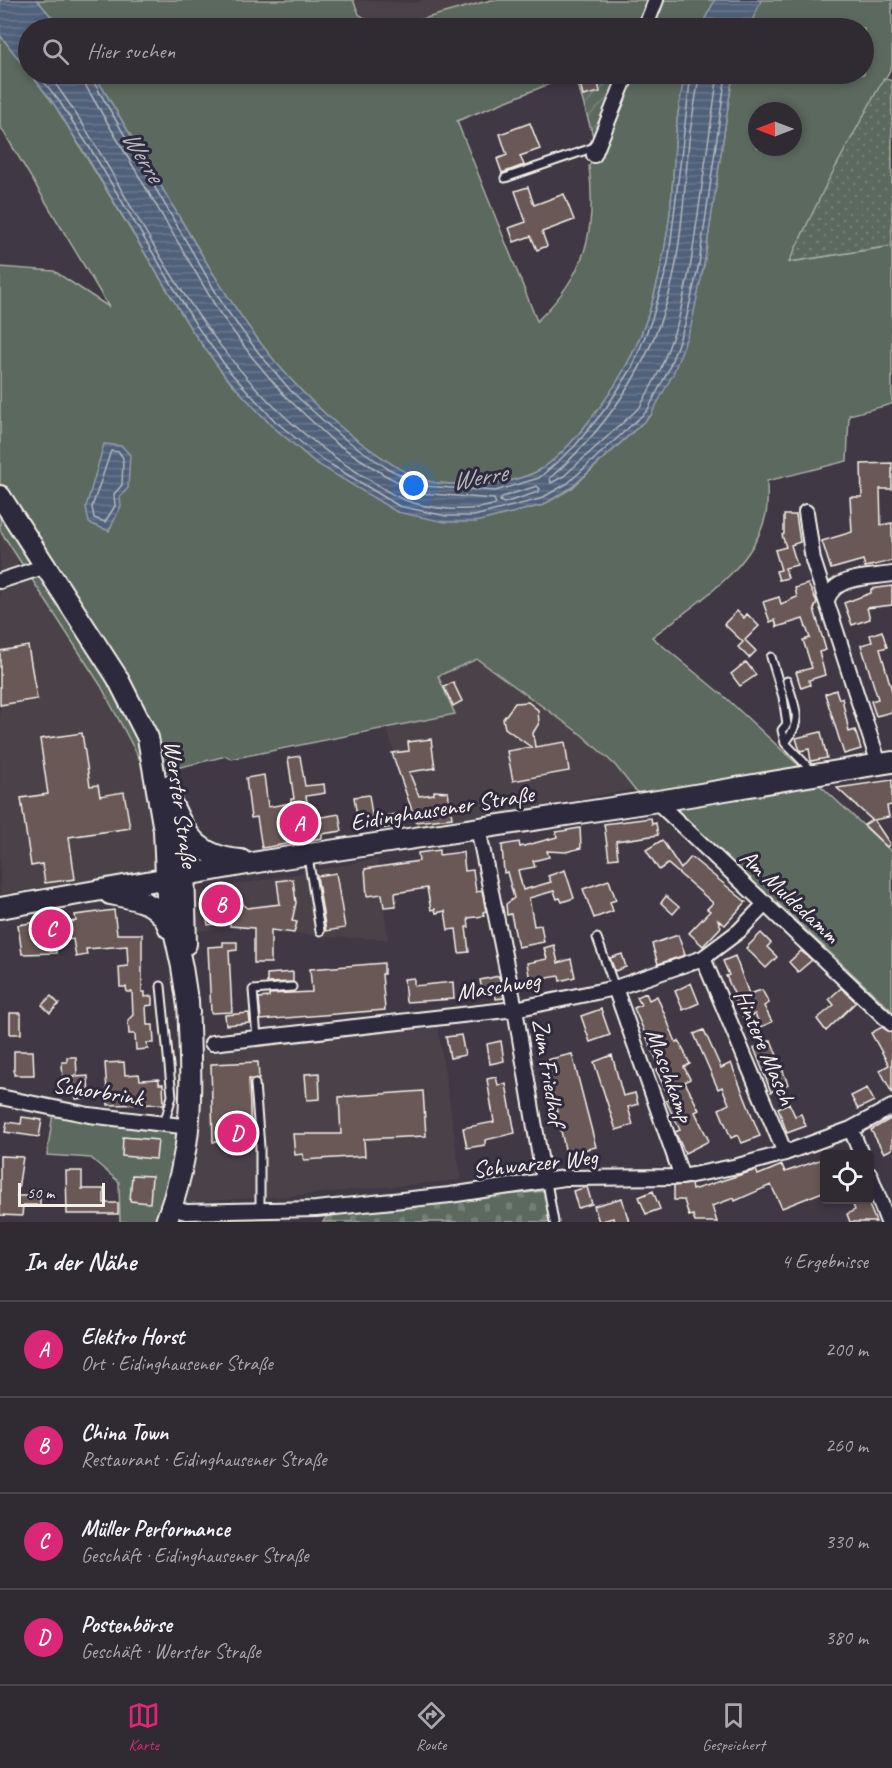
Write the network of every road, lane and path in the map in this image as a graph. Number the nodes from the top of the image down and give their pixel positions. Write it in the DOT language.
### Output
graph roads {
  1 [pos="656,0"];
  2 [pos="649,18"];
  3 [pos="623,84"];
  4 [pos="594,154"];
  5 [pos="505,178"];
  6 [pos="0,496"];
  7 [pos="806,512"];
  8 [pos="46,566"];
  9 [pos="892,574"];
  10 [pos="0,581"];
  11 [pos="827,600"];
  12 [pos="771,657"];
  13 [pos="787,681"];
  14 [pos="785,743"];
  15 [pos="153,762"];
  16 [pos="886,763"];
  17 [pos="807,776"];
  18 [pos="663,800"];
  19 [pos="183,827"];
  20 [pos="478,828"];
  21 [pos="308,854"];
  22 [pos="264,861"];
  23 [pos="176,878"];
  24 [pos="102,892"];
  25 [pos="766,903"];
  26 [pos="0,908"];
  27 [pos="320,931"];
  28 [pos="597,938"];
  29 [pos="703,958"];
  30 [pos="182,967"];
  31 [pos="161,987"];
  32 [pos="292,987"];
  33 [pos="615,988"];
  34 [pos="515,1009"];
  35 [pos="189,1013"];
  36 [pos="892,1024"];
  37 [pos="257,1038"];
  38 [pos="212,1043"];
  39 [pos="255,1084"];
  40 [pos="0,1097"];
  41 [pos="892,1107"];
  42 [pos="164,1124"];
  43 [pos="190,1127"];
  44 [pos="851,1129"];
  45 [pos="859,1150"];
  46 [pos="785,1153"];
  47 [pos="682,1177"];
  48 [pos="547,1182"];
  49 [pos="874,1185"];
  50 [pos="269,1214"];
  51 [pos="169,1215"];
  52 [pos="228,1216"];
  53 [pos="554,1222"];
  54 [pos="888,1222"];
  1 -- 2 [label="street"];
  3 -- 4 [label="street"];
  4 -- 5 [label="lane"];
  6 -- 8 [label="main road, Werster Straße"];
  7 -- 11 [label="street"];
  8 -- 10 [label="street"];
  8 -- 15 [label="main road, Werster Straße"];
  9 -- 11 [label="street"];
  11 -- 16 [label="street"];
  12 -- 14 [label="lane"];
  13 -- 14 [label="lane"];
  14 -- 17 [label="lane"];
  15 -- 19 [label="main road"];
  15 -- 23 [label="main road, Werster Straße"];
  16 -- 17 [label="main road, Eidinghausener Straße"];
  17 -- 18 [label="main road, Eidinghausener Straße"];
  18 -- 20 [label="main road, Eidinghausener Straße"];
  18 -- 25 [label="street, Am Muldedamm"];
  19 -- 22 [label="main road"];
  19 -- 23 [label="main road, Werster Straße"];
  20 -- 21 [label="main road, Eidinghausener Straße"];
  20 -- 34 [label="street, Zum Friedhof"];
  21 -- 22 [label="main road, Eidinghausener Straße"];
  21 -- 27 [label="lane"];
  22 -- 23 [label="main road, Eidinghausener Straße"];
  23 -- 24 [label="main road, Eidinghausener Straße"];
  23 -- 30 [label="main road, Werster Straße"];
  23 -- 35 [label="main road, Werster Straße"];
  24 -- 26 [label="main road, Eidinghausener Straße"];
  24 -- 30 [label="main road"];
  25 -- 29 [label="street, Maschweg"];
  25 -- 36 [label="street, Am Muldedamm"];
  28 -- 33 [label="lane"];
  29 -- 33 [label="street, Maschweg"];
  29 -- 46 [label="street, Hintere Masch"];
  30 -- 35 [label="main road, Werster Straße"];
  31 -- 42 [label="lane"];
  32 -- 37 [label="lane"];
  33 -- 34 [label="street, Maschweg"];
  33 -- 47 [label="street, Maschkamp"];
  34 -- 37 [label="street, Maschweg"];
  34 -- 48 [label="street, Zum Friedhof"];
  35 -- 43 [label="main road, Werster Straße"];
  37 -- 38 [label="street, Maschweg"];
  39 -- 50 [label="lane"];
  40 -- 42 [label="street, Schorbrink"];
  41 -- 44 [label="street, Schwarzer Weg"];
  42 -- 43 [label="street, Schorbrink"];
  43 -- 51 [label="main road, Werster Straße"];
  44 -- 45 [label="street"];
  44 -- 46 [label="street, Schwarzer Weg"];
  46 -- 47 [label="street, Schwarzer Weg"];
  47 -- 48 [label="street, Schwarzer Weg"];
  48 -- 50 [label="street, Schwarzer Weg"];
  48 -- 53 [label="lane"];
  49 -- 54 [label="street"];
  50 -- 52 [label="street, Schwarzer Weg"];
  51 -- 52 [label="street, Schwarzer Weg"];
}
